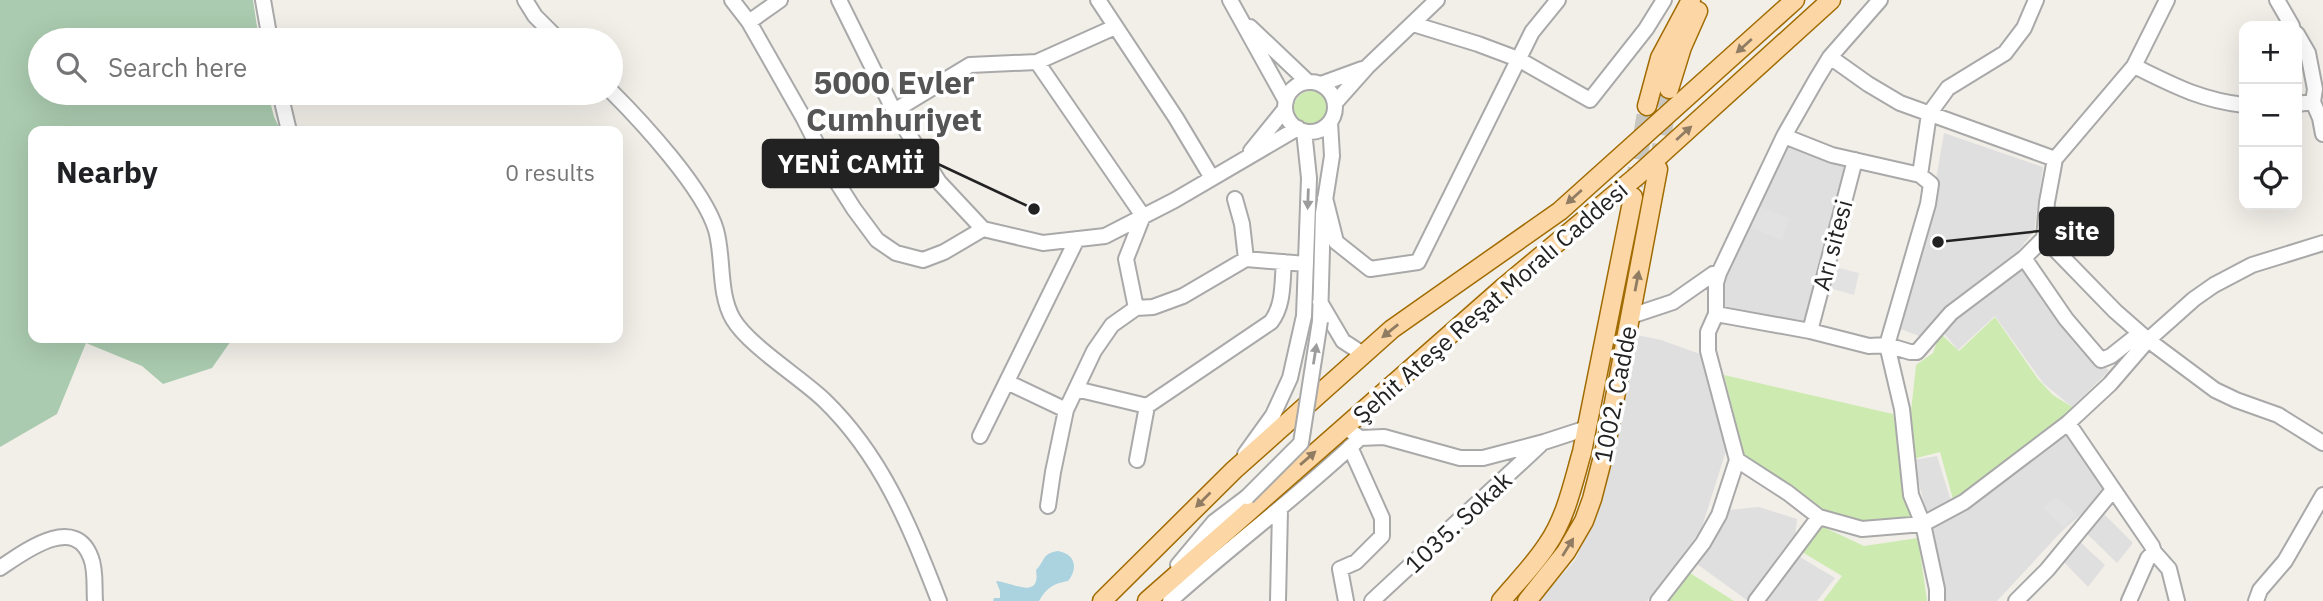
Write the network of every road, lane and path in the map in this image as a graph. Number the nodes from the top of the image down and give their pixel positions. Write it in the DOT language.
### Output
graph roads {
  1 [pos="262,0"];
  2 [pos="525,0"];
  3 [pos="732,0"];
  4 [pos="780,0"];
  5 [pos="839,0"];
  6 [pos="1098,0"];
  7 [pos="1230,0"];
  8 [pos="1437,0"];
  9 [pos="1558,0"];
  10 [pos="1664,0"];
  11 [pos="1691,0"];
  12 [pos="1704,0"];
  13 [pos="1795,0"];
  14 [pos="1831,0"];
  15 [pos="1880,0"];
  16 [pos="2037,0"];
  17 [pos="2167,0"];
  18 [pos="2277,0"];
  19 [pos="1241,19"];
  20 [pos="2289,21"];
  21 [pos="749,23"];
  22 [pos="1413,24"];
  23 [pos="1115,27"];
  24 [pos="268,28"];
  25 [pos="547,28"];
  26 [pos="2302,43"];
  27 [pos="1830,57"];
  28 [pos="1518,59"];
  29 [pos="1037,62"];
  30 [pos="2134,66"];
  31 [pos="1367,67"];
  32 [pos="1315,83"];
  33 [pos="1669,89"];
  34 [pos="2317,93"];
  35 [pos="1335,103"];
  36 [pos="283,105"];
  37 [pos="623,105"];
  38 [pos="1286,105"];
  39 [pos="2239,105"];
  40 [pos="1647,106"];
  41 [pos="894,111"];
  42 [pos="1929,114"];
  43 [pos="1330,122"];
  44 [pos="288,126"];
  45 [pos="1301,129"];
  46 [pos="2323,134"];
  47 [pos="1784,136"];
  48 [pos="1246,158"];
  49 [pos="2055,159"];
  50 [pos="1855,160"];
  51 [pos="1658,169"];
  52 [pos="1920,175"];
  53 [pos="1212,178"];
  54 [pos="1633,197"];
  55 [pos="1325,198"];
  56 [pos="1235,199"];
  57 [pos="1143,216"];
  58 [pos="983,229"];
  59 [pos="2044,238"];
  60 [pos="1077,239"];
  61 [pos="2323,243"];
  62 [pos="2024,258"];
  63 [pos="1246,259"];
  64 [pos="1284,262"];
  65 [pos="1306,264"];
  66 [pos="1719,273"];
  67 [pos="1320,302"];
  68 [pos="1136,308"];
  69 [pos="1610,312"];
  70 [pos="1716,314"];
  71 [pos="1631,316"];
  72 [pos="1810,331"];
  73 [pos="2144,337"];
  74 [pos="1887,345"];
  75 [pos="1363,354"];
  76 [pos="1007,382"];
  77 [pos="1076,389"];
  78 [pos="1147,406"];
  79 [pos="1066,410"];
  80 [pos="2068,423"];
  81 [pos="1344,426"];
  82 [pos="1587,428"];
  83 [pos="1608,431"];
  84 [pos="980,436"];
  85 [pos="1355,442"];
  86 [pos="1544,442"];
  87 [pos="2323,443"];
  88 [pos="1137,460"];
  89 [pos="1737,460"];
  90 [pos="1234,470"];
  91 [pos="2113,490"];
  92 [pos="2323,495"];
  93 [pos="1048,506"];
  94 [pos="1280,510"];
  95 [pos="1819,517"];
  96 [pos="1923,524"];
  97 [pos="2154,552"];
  98 [pos="0,568"];
  99 [pos="1158,598"];
  100 [pos="95,601"];
  101 [pos="939,601"];
  102 [pos="1102,601"];
  103 [pos="1278,601"];
  104 [pos="1346,601"];
  105 [pos="1372,601"];
  106 [pos="1501,601"];
  107 [pos="1527,601"];
  108 [pos="1658,601"];
  109 [pos="1756,601"];
  110 [pos="1937,601"];
  111 [pos="2016,601"];
  112 [pos="2129,601"];
  113 [pos="2177,601"];
  114 [pos="2256,601"];
  1 -- 24 [label="street"];
  2 -- 25 [label="street"];
  3 -- 21 [label="street"];
  4 -- 21 [label="street"];
  5 -- 41 [label="street"];
  6 -- 23 [label="street"];
  7 -- 19 [label="street"];
  8 -- 22 [label="street"];
  9 -- 28 [label="street"];
  10 -- 28 [label="street"];
  11 -- 40 [label="main road"];
  12 -- 33 [label="main road"];
  13 -- 75 [label="main road, one-way"];
  81 -- 14 [label="main road, Şehit Ateşe Reşat Moralı Caddesi, one-way"];
  15 -- 27 [label="street"];
  16 -- 42 [label="street"];
  17 -- 30 [label="street"];
  18 -- 20 [label="street"];
  19 -- 32 [label="street"];
  19 -- 38 [label="street"];
  21 -- 58 [label="street"];
  22 -- 28 [label="street"];
  22 -- 31 [label="street"];
  23 -- 29 [label="street"];
  23 -- 53 [label="street"];
  26 -- 34 [label="street"];
  27 -- 42 [label="street"];
  27 -- 47 [label="street"];
  28 -- 55 [label="street"];
  29 -- 41 [label="street"];
  29 -- 57 [label="street"];
  30 -- 39 [label="street"];
  30 -- 49 [label="street"];
  31 -- 32 [label="street"];
  31 -- 35 [label="street"];
  32 -- 35 [label="street"];
  32 -- 38 [label="street"];
  34 -- 46 [label="street"];
  35 -- 43 [label="street"];
  36 -- 44 [label="street"];
  37 -- 101 [label="street"];
  38 -- 45 [label="street"];
  38 -- 48 [label="street"];
  41 -- 58 [label="street"];
  42 -- 49 [label="street"];
  42 -- 52 [label="street"];
  43 -- 45 [label="street"];
  43 -- 55 [label="street"];
  45 -- 48 [label="street"];
  45 -- 65 [label="street, one-way"];
  47 -- 50 [label="street"];
  47 -- 66 [label="street"];
  48 -- 53 [label="street"];
  49 -- 59 [label="street"];
  50 -- 52 [label="street"];
  50 -- 72 [label="street, Arı sitesi"];
  71 -- 51 [label="main road, 1002. Cadde, one-way"];
  52 -- 74 [label="street"];
  53 -- 57 [label="street"];
  54 -- 69 [label="main road, 1002. Cadde"];
  55 -- 67 [label="street"];
  56 -- 63 [label="street"];
  57 -- 60 [label="street"];
  57 -- 68 [label="street"];
  58 -- 60 [label="street"];
  59 -- 62 [label="street"];
  59 -- 73 [label="street"];
  60 -- 76 [label="street"];
  61 -- 73 [label="street"];
  62 -- 73 [label="street"];
  62 -- 74 [label="street"];
  63 -- 64 [label="street"];
  63 -- 68 [label="street"];
  64 -- 65 [label="street"];
  64 -- 78 [label="street"];
  65 -- 90 [label="street"];
  66 -- 70 [label="street"];
  66 -- 71 [label="street"];
  67 -- 75 [label="street"];
  99 -- 67 [label="street, one-way, bridge"];
  68 -- 77 [label="street"];
  69 -- 71 [label="main road"];
  69 -- 82 [label="main road, 1002. Cadde"];
  70 -- 72 [label="street"];
  70 -- 89 [label="street"];
  71 -- 83 [label="main road, 1002. Cadde"];
  72 -- 74 [label="street"];
  73 -- 80 [label="street"];
  73 -- 87 [label="street"];
  74 -- 96 [label="street"];
  75 -- 90 [label="main road"];
  76 -- 79 [label="street"];
  76 -- 84 [label="street"];
  77 -- 78 [label="street"];
  77 -- 79 [label="street"];
  78 -- 88 [label="street"];
  79 -- 93 [label="street"];
  80 -- 91 [label="street"];
  80 -- 96 [label="street"];
  81 -- 85 [label="street"];
  99 -- 81 [label="main road, Şehit Ateşe Reşat Moralı Caddesi, one-way"];
  82 -- 83 [label="main road"];
  82 -- 86 [label="street"];
  82 -- 106 [label="main road, 1002. Cadde"];
  107 -- 83 [label="main road, 1002. Cadde, one-way"];
  85 -- 86 [label="street"];
  85 -- 94 [label="street"];
  85 -- 104 [label="street"];
  86 -- 105 [label="street, 1035. Sokak"];
  89 -- 95 [label="street"];
  89 -- 108 [label="street"];
  90 -- 102 [label="main road, one-way"];
  91 -- 97 [label="street"];
  91 -- 111 [label="street"];
  92 -- 114 [label="street"];
  94 -- 99 [label="street"];
  94 -- 103 [label="street"];
  95 -- 96 [label="street"];
  95 -- 109 [label="street"];
  96 -- 110 [label="street"];
  97 -- 112 [label="street"];
  97 -- 113 [label="street"];
  98 -- 100 [label="street"];
}
